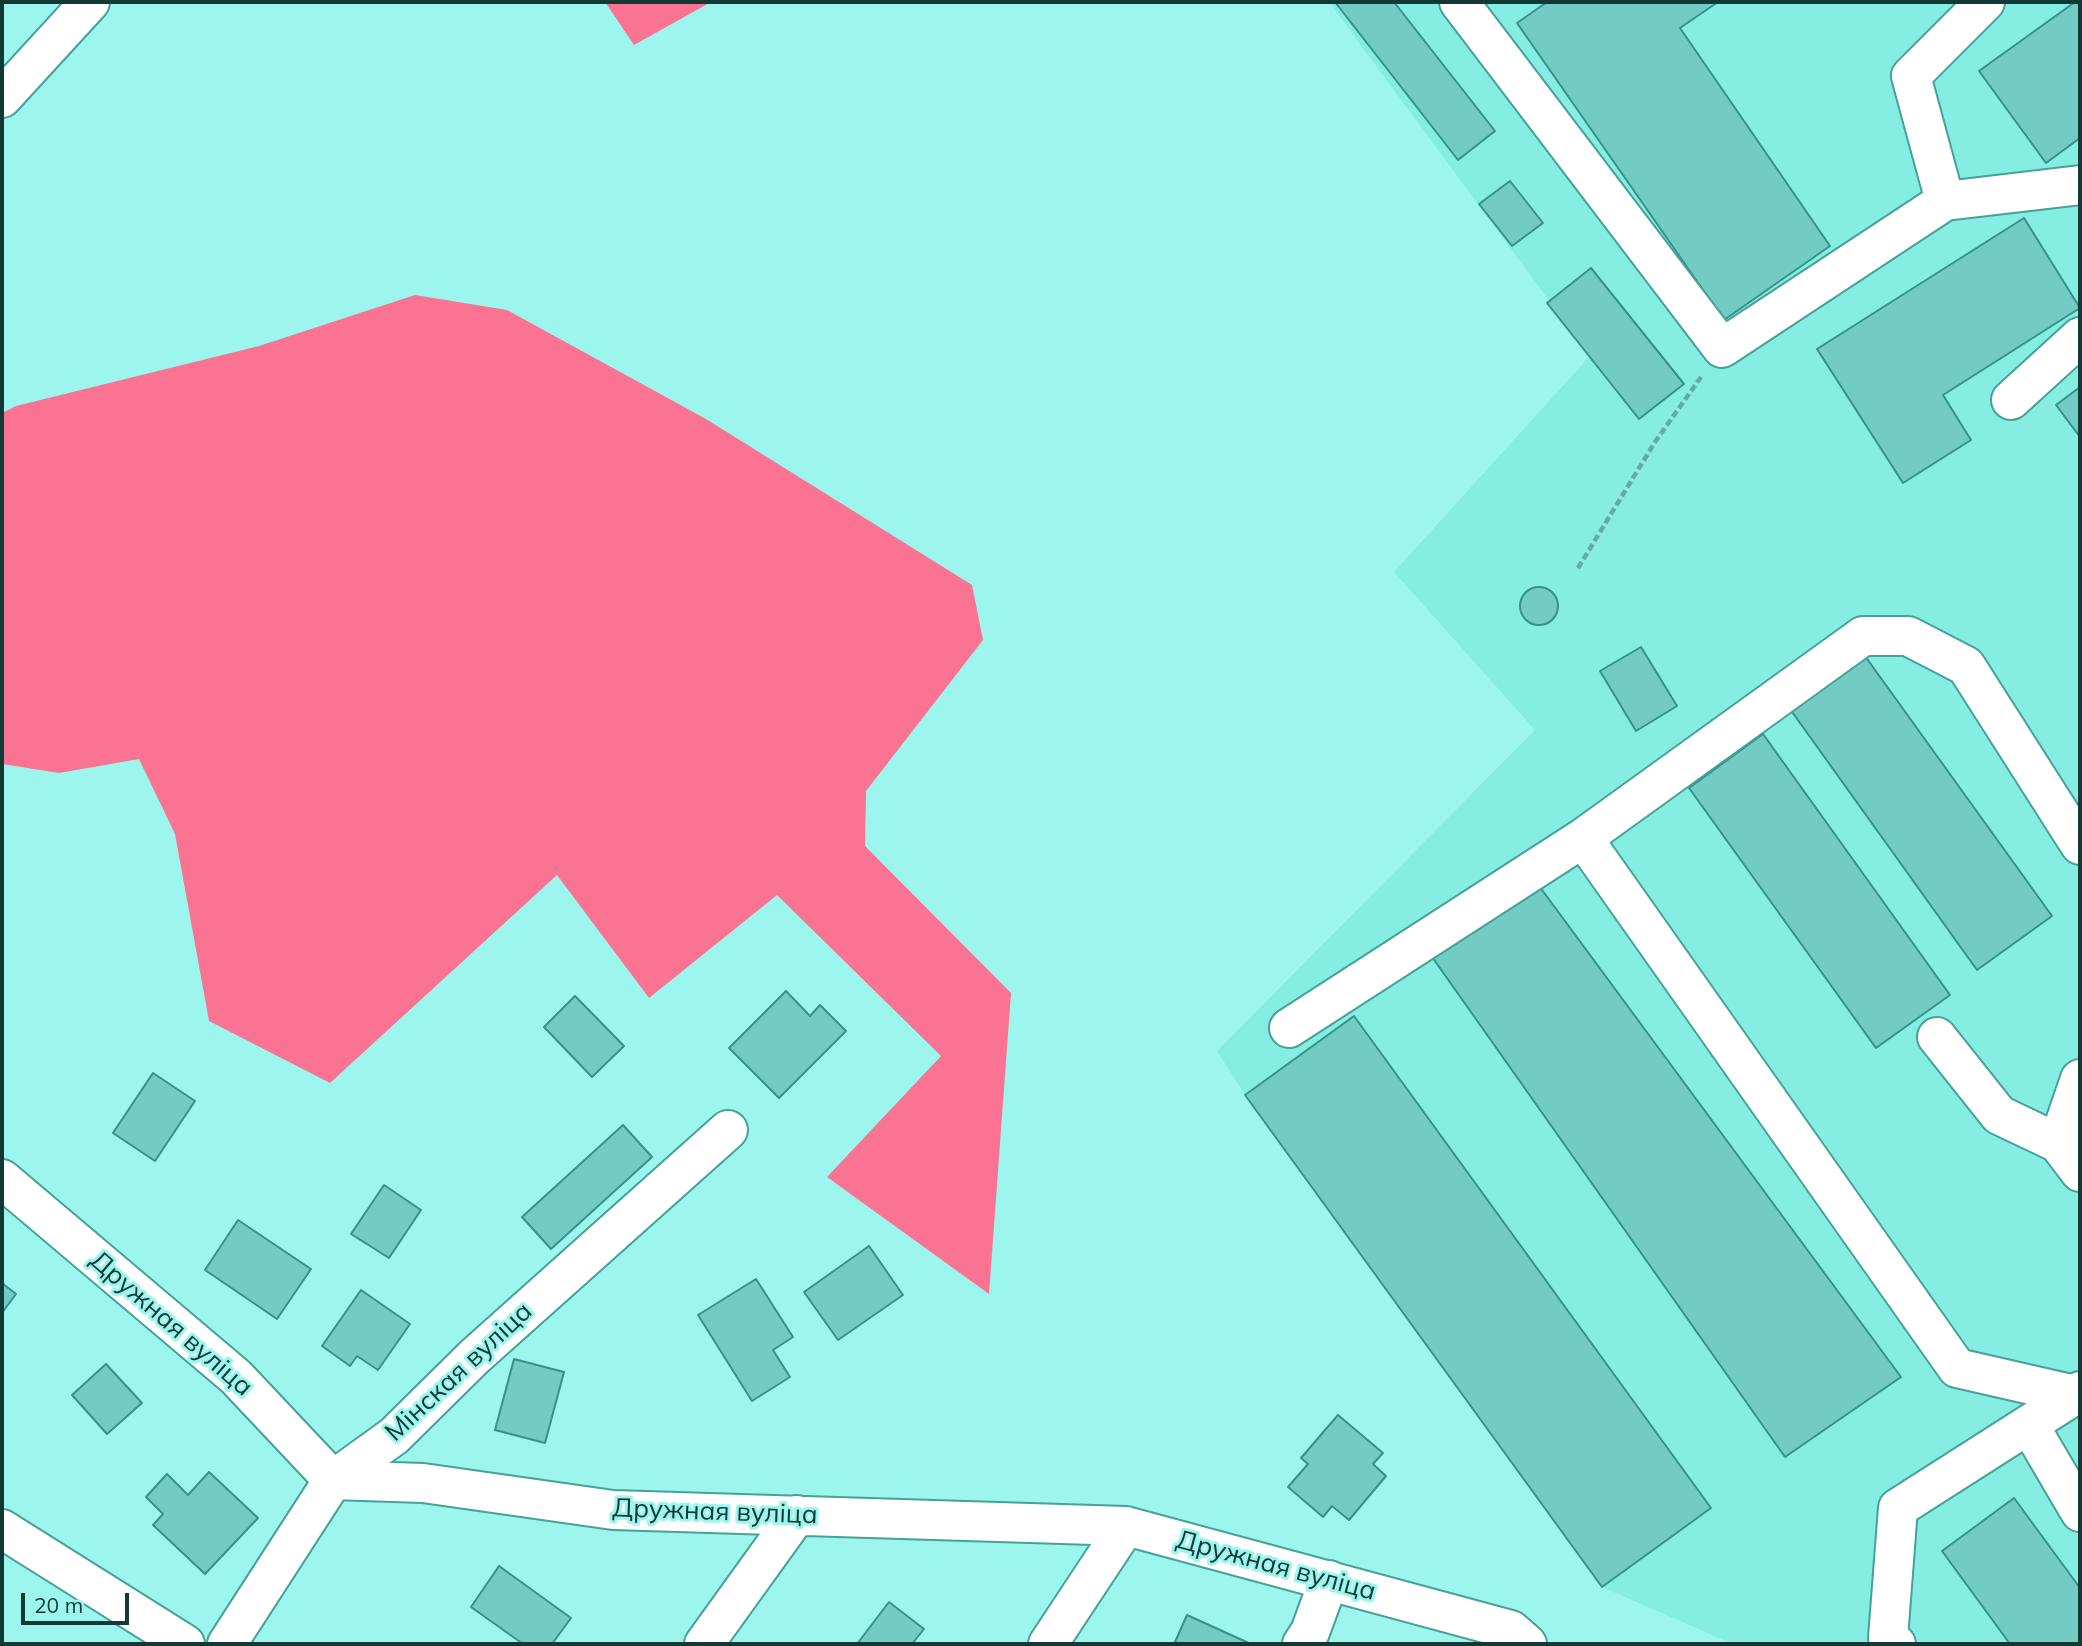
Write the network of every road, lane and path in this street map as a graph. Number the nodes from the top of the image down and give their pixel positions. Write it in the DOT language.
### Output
graph roads {
  1 [pos="90,2"];
  2 [pos="1460,2"];
  3 [pos="1984,2"];
  4 [pos="2,98"];
  5 [pos="2080,185"];
  6 [pos="1945,201"];
  7 [pos="2080,337"];
  8 [pos="1722,348"];
  9 [pos="2011,400"];
  10 [pos="1578,568"];
  11 [pos="1583,838"];
  12 [pos="2080,845"];
  13 [pos="1289,1028"];
  14 [pos="1937,1037"];
  15 [pos="2080,1079"];
  16 [pos="727,1130"];
  17 [pos="2069,1158"];
  18 [pos="2,1179"];
  19 [pos="2078,1393"];
  20 [pos="2029,1425"];
  21 [pos="333,1480"];
  22 [pos="2080,1512"];
  23 [pos="797,1516"];
  24 [pos="1126,1526"];
  25 [pos="2,1530"];
  26 [pos="1329,1580"];
  27 [pos="185,1644"];
  28 [pos="227,1644"];
  29 [pos="704,1644"];
  30 [pos="1048,1644"];
  31 [pos="1302,1644"];
  32 [pos="1527,1644"];
  33 [pos="1896,1644"];
  1 -- 4 [label="street"];
  2 -- 8 [label="street"];
  3 -- 6 [label="street"];
  5 -- 6 [label="street"];
  6 -- 8 [label="street"];
  7 -- 9 [label="street"];
  8 -- 10 [label="path"];
  11 -- 12 [label="street"];
  11 -- 13 [label="street"];
  11 -- 19 [label="street"];
  14 -- 17 [label="street"];
  15 -- 17 [label="street"];
  16 -- 21 [label="street, Мінская вуліца"];
  18 -- 21 [label="street, Дружная вуліца"];
  19 -- 20 [label="street"];
  20 -- 22 [label="street"];
  20 -- 33 [label="street"];
  21 -- 23 [label="street, Дружная вуліца"];
  21 -- 28 [label="street, Мінская вуліца"];
  23 -- 24 [label="street, Дружная вуліца"];
  23 -- 29 [label="street"];
  24 -- 26 [label="street, Дружная вуліца"];
  24 -- 30 [label="street"];
  25 -- 27 [label="street"];
  26 -- 31 [label="street"];
  26 -- 32 [label="street, Дружная вуліца"];
}
